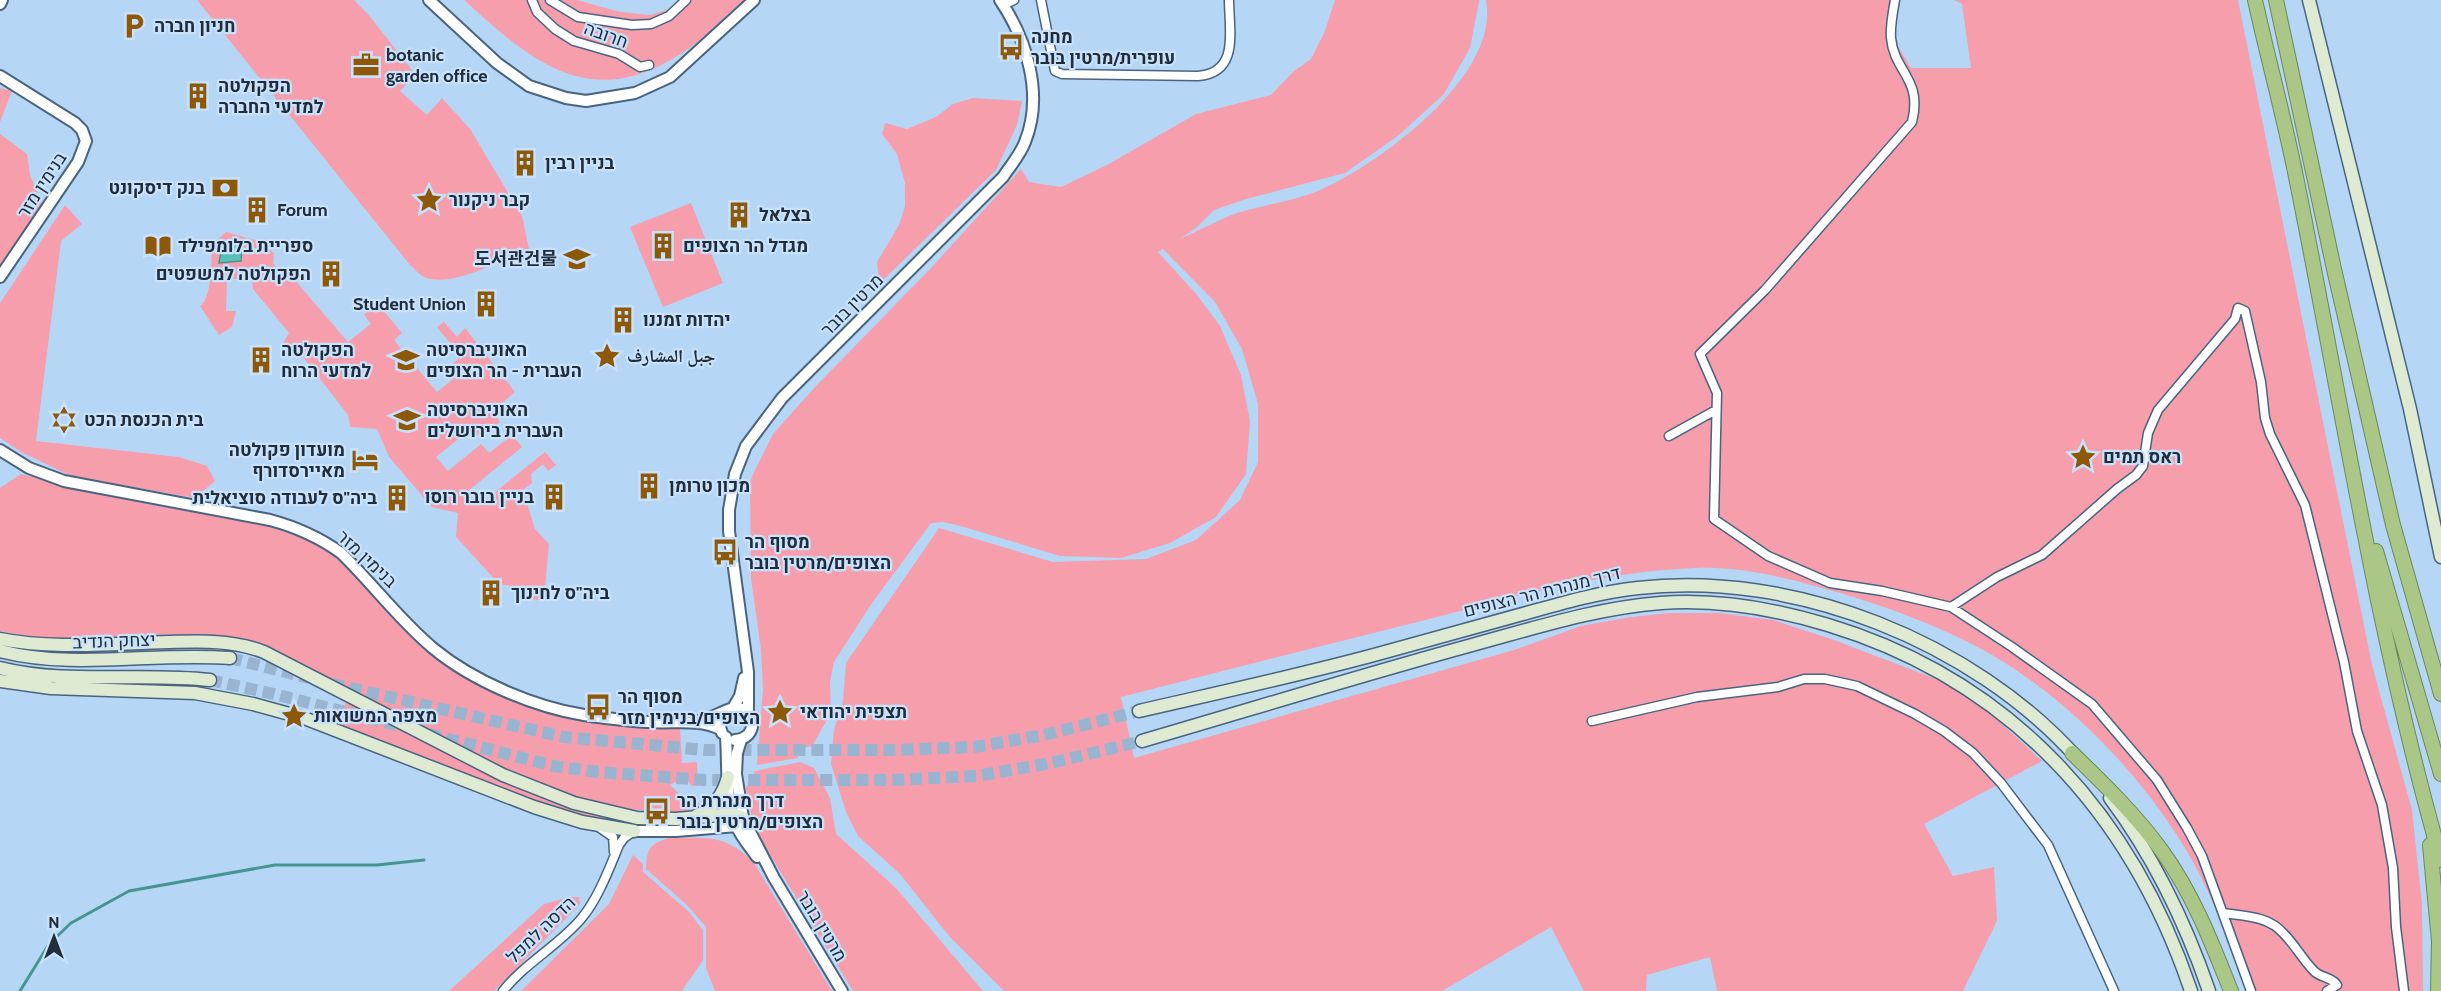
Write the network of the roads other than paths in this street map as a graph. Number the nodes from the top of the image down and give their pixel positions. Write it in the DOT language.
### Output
graph roads {
  1 [pos="429,0"];
  2 [pos="532,0"];
  3 [pos="550,0"];
  4 [pos="686,0"];
  5 [pos="754,0"];
  6 [pos="1041,0"];
  7 [pos="1229,0"];
  8 [pos="1895,0"];
  9 [pos="2255,0"];
  10 [pos="2276,0"];
  11 [pos="2310,0"];
  12 [pos="1006,2"];
  13 [pos="649,65"];
  14 [pos="0,76"];
  15 [pos="0,278"];
  16 [pos="1716,410"];
  17 [pos="1669,436"];
  18 [pos="0,450"];
  19 [pos="2355,480"];
  20 [pos="2441,557"];
  21 [pos="1951,607"];
  22 [pos="0,639"];
  23 [pos="0,651"];
  24 [pos="745,657"];
  25 [pos="230,658"];
  26 [pos="0,668"];
  27 [pos="210,680"];
  28 [pos="0,681"];
  29 [pos="2441,694"];
  30 [pos="728,711"];
  31 [pos="1139,711"];
  32 [pos="748,713"];
  33 [pos="1592,721"];
  34 [pos="690,723"];
  35 [pos="723,733"];
  36 [pos="741,740"];
  37 [pos="1142,741"];
  38 [pos="2072,753"];
  39 [pos="2441,774"];
  40 [pos="728,777"];
  41 [pos="2426,807"];
  42 [pos="691,818"];
  43 [pos="737,819"];
  44 [pos="592,824"];
  45 [pos="709,829"];
  46 [pos="634,831"];
  47 [pos="748,845"];
  48 [pos="614,859"];
  49 [pos="2441,860"];
  50 [pos="774,878"];
  51 [pos="2223,913"];
  52 [pos="503,991"];
  53 [pos="842,991"];
  54 [pos="2114,991"];
  55 [pos="2191,991"];
  56 [pos="2209,991"];
  57 [pos="2231,991"];
  58 [pos="2252,991"];
  59 [pos="2328,991"];
  60 [pos="2404,991"];
  61 [pos="2438,991"];
  1 -- 5 [label="street"];
  2 -- 13 [label="street, חרובה"];
  3 -- 4 [label="street"];
  6 -- 7 [label="street"];
  8 -- 16 [label="street"];
  9 -- 19 [label="highway"];
  10 -- 29 [label="highway"];
  11 -- 20 [label="main road"];
  12 -- 24 [label="street, מרטין בובר"];
  14 -- 15 [label="street, בנימין מזר"];
  16 -- 17 [label="street"];
  16 -- 21 [label="street"];
  18 -- 34 [label="street, בנימין מזר"];
  19 -- 39 [label="highway"];
  19 -- 41 [label="highway"];
  21 -- 51 [label="street"];
  21 -- 60 [label="street"];
  22 -- 42 [label="main road"];
  23 -- 25 [label="main road, יצחק הנדיב"];
  24 -- 30 [label="street, מרטין בובר"];
  24 -- 32 [label="street, מרטין בובר"];
  26 -- 27 [label="main road, יצחק הנדיב"];
  28 -- 44 [label="main road"];
  30 -- 32 [label="street"];
  30 -- 34 [label="street, בנימין מזר"];
  30 -- 35 [label="street"];
  31 -- 38 [label="main road, דרך מנהרת הר הצופים"];
  32 -- 36 [label="street"];
  33 -- 54 [label="street"];
  34 -- 35 [label="street, בנימין מזר"];
  35 -- 36 [label="street"];
  35 -- 40 [label="street, מרטין בובר"];
  36 -- 43 [label="street, מרטין בובר"];
  37 -- 55 [label="main road, דרך מנהרת הר הצופים"];
  38 -- 56 [label="main road, דרך מנהרת הר הצופים"];
  38 -- 57 [label="highway"];
  40 -- 42 [label="main road"];
  40 -- 43 [label="street, מרטין בובר"];
  41 -- 49 [label="highway"];
  41 -- 61 [label="highway"];
  42 -- 43 [label="main road"];
  43 -- 45 [label="street"];
  43 -- 47 [label="street, מרטין בובר"];
  43 -- 50 [label="street, מרטין בובר"];
  44 -- 46 [label="main road"];
  44 -- 48 [label="street"];
  45 -- 46 [label="street"];
  45 -- 47 [label="street"];
  46 -- 48 [label="street, הדסה למפל"];
  47 -- 50 [label="street, מרטין בובר"];
  48 -- 52 [label="street, הדסה למפל"];
  50 -- 53 [label="street, מרטין בובר"];
  51 -- 58 [label="street"];
  51 -- 59 [label="street"];
}
